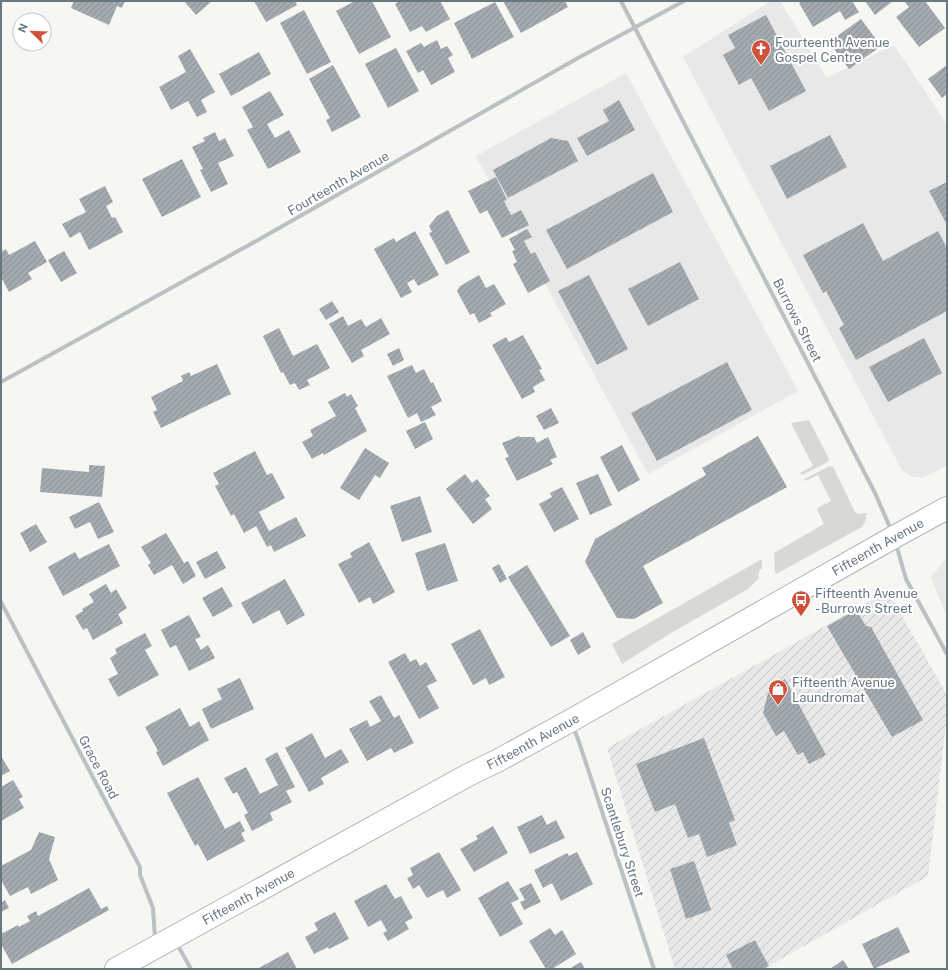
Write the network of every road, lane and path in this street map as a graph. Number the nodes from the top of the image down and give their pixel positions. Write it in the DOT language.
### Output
graph roads {
  1 [pos="621,1"];
  2 [pos="684,1"];
  3 [pos="635,27"];
  4 [pos="1,382"];
  5 [pos="947,508"];
  6 [pos="894,537"];
  7 [pos="1,602"];
  8 [pos="947,654"];
  9 [pos="570,721"];
  10 [pos="165,943"];
  11 [pos="116,969"];
  12 [pos="191,969"];
  13 [pos="654,969"];
  1 -- 3 [label="street, Burrows Street"];
  2 -- 3 [label="street, Fourteenth Avenue"];
  3 -- 4 [label="street, Fourteenth Avenue"];
  3 -- 6 [label="street, Burrows Street"];
  5 -- 6 [label="main road, Fifteenth Avenue"];
  6 -- 8 [label="street, Burrows Street"];
  6 -- 9 [label="main road, Fifteenth Avenue"];
  7 -- 10 [label="street, Grace Road"];
  9 -- 10 [label="main road, Fifteenth Avenue"];
  9 -- 13 [label="street, Scantlebury Street"];
  10 -- 11 [label="main road, Fifteenth Avenue"];
  10 -- 12 [label="street, Grace Road"];
}
